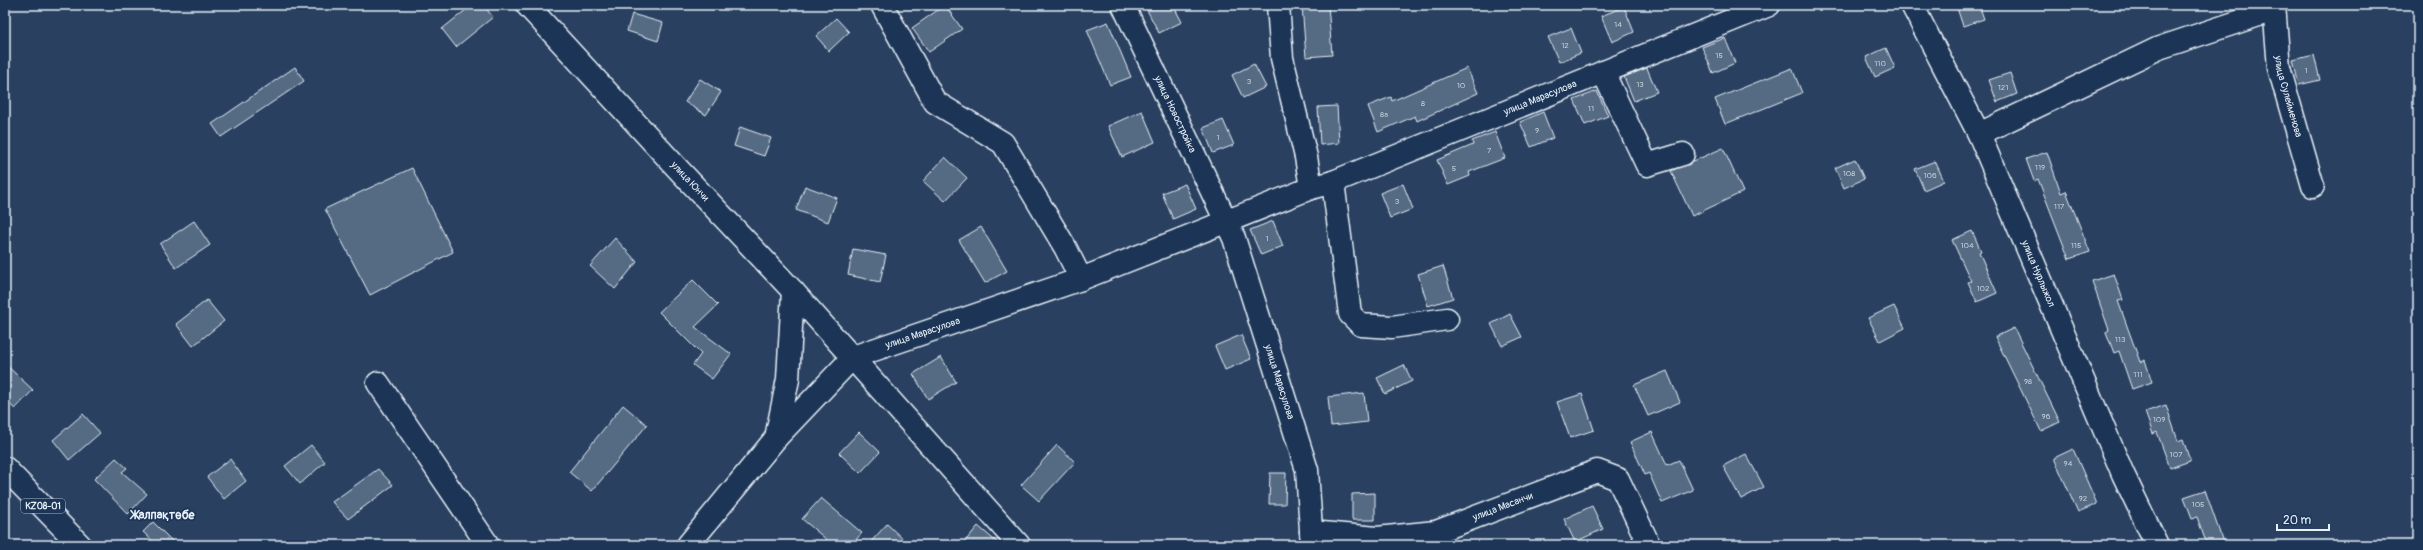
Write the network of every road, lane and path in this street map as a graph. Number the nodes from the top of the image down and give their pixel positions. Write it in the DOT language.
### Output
graph roads {
  1 [pos="527,5"];
  2 [pos="882,5"];
  3 [pos="1123,5"];
  4 [pos="1278,5"];
  5 [pos="1769,5"];
  6 [pos="1912,5"];
  7 [pos="2274,7"];
  8 [pos="1603,72"];
  9 [pos="1979,134"];
  10 [pos="1683,154"];
  11 [pos="1333,182"];
  12 [pos="2313,186"];
  13 [pos="1311,188"];
  14 [pos="1226,223"];
  15 [pos="1081,280"];
  16 [pos="793,291"];
  17 [pos="1447,319"];
  18 [pos="853,357"];
  19 [pos="378,383"];
  20 [pos="776,438"];
  21 [pos="5,468"];
  22 [pos="1311,538"];
  23 [pos="80,545"];
  24 [pos="488,545"];
  25 [pos="688,545"];
  26 [pos="1019,545"];
  27 [pos="1649,545"];
  28 [pos="2157,545"];
  1 -- 16 [label="street, улица Юнчи"];
  2 -- 15 [label="street"];
  3 -- 14 [label="street, улица Новостройка"];
  4 -- 13 [label="street"];
  5 -- 8 [label="street, улица Марасулова"];
  6 -- 9 [label="street, улица Нурлыжол"];
  7 -- 9 [label="street"];
  7 -- 12 [label="street, улица Сулейменова"];
  8 -- 10 [label="street"];
  8 -- 11 [label="street, улица Марасулова"];
  9 -- 28 [label="street, улица Нурлыжол"];
  11 -- 13 [label="street, улица Марасулова"];
  11 -- 17 [label="street"];
  13 -- 14 [label="street, улица Марасулова"];
  14 -- 15 [label="street, улица Марасулова"];
  14 -- 22 [label="street, улица Марасулова"];
  15 -- 18 [label="street, улица Марасулова"];
  16 -- 18 [label="street, улица Юнчи"];
  16 -- 20 [label="street"];
  18 -- 20 [label="street, улица Марасулова"];
  18 -- 26 [label="street, улица Юнчи"];
  19 -- 24 [label="street"];
  20 -- 25 [label="street, улица Марасулова"];
  21 -- 23 [label="street, KZ08-01"];
  22 -- 27 [label="street, улица Масанчи"];
}
